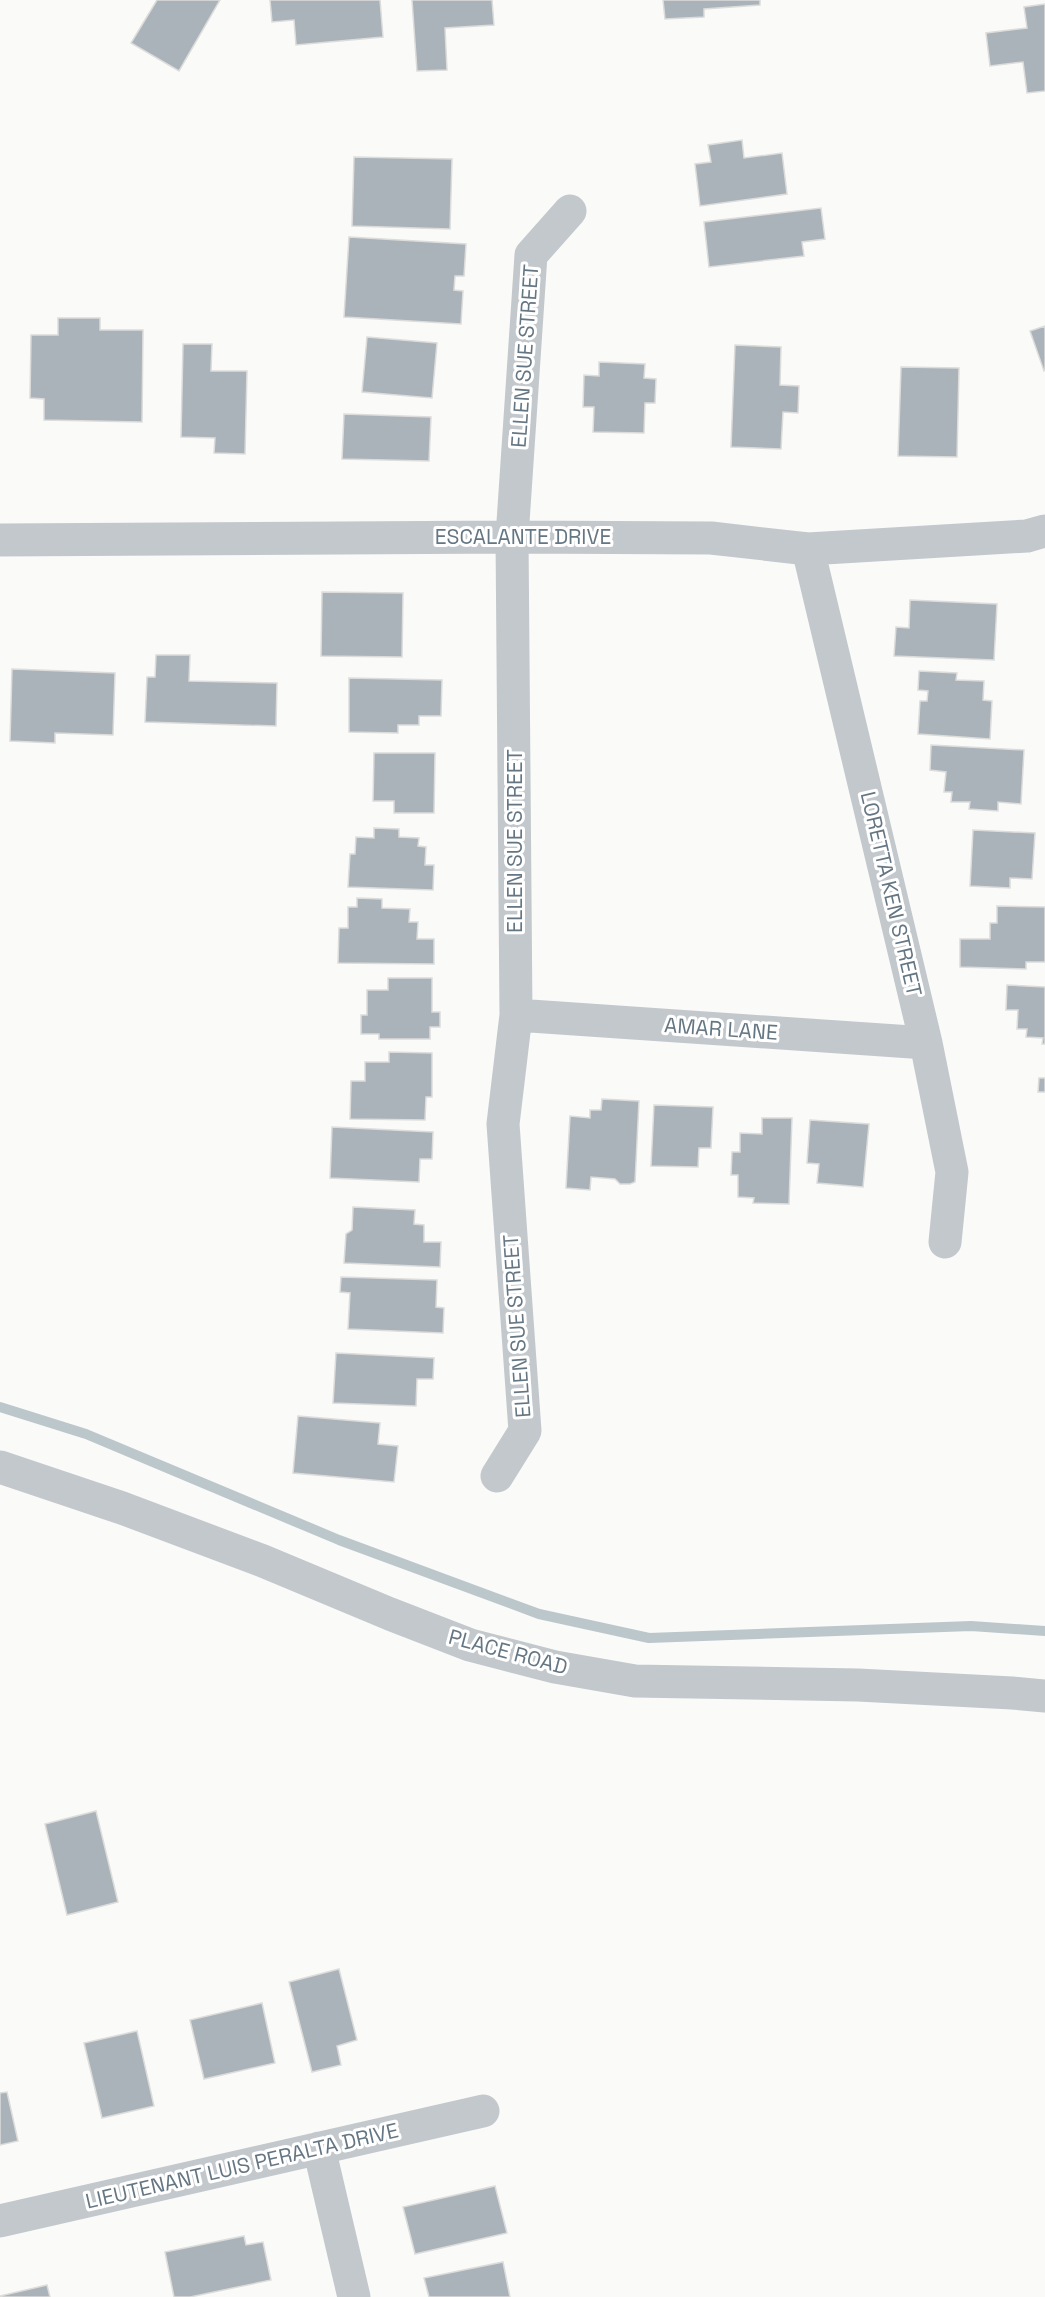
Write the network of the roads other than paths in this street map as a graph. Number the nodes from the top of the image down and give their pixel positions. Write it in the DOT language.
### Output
graph roads {
  1 [pos="570,211"];
  2 [pos="1045,531"];
  3 [pos="512,537"];
  4 [pos="0,540"];
  5 [pos="808,549"];
  6 [pos="516,1015"];
  7 [pos="926,1043"];
  8 [pos="945,1242"];
  9 [pos="0,1467"];
  10 [pos="497,1476"];
  11 [pos="1045,1696"];
  12 [pos="483,2111"];
  13 [pos="319,2148"];
  14 [pos="0,2221"];
  15 [pos="354,2297"];
  1 -- 3 [label="street, ELLEN SUE STREET"];
  2 -- 5 [label="street, ESCALANTE DRIVE"];
  3 -- 4 [label="street, ESCALANTE DRIVE"];
  3 -- 5 [label="street, ESCALANTE DRIVE"];
  3 -- 6 [label="street, ELLEN SUE STREET"];
  5 -- 7 [label="street, LORETTA KEN STREET"];
  6 -- 7 [label="street, AMAR LANE"];
  6 -- 10 [label="street, ELLEN SUE STREET"];
  7 -- 8 [label="street, LORETTA KEN STREET"];
  9 -- 11 [label="street, PLACE ROAD"];
  12 -- 13 [label="street, LIEUTENANT LUIS PERALTA DRIVE"];
  13 -- 14 [label="street, LIEUTENANT LUIS PERALTA DRIVE"];
  13 -- 15 [label="street"];
}
